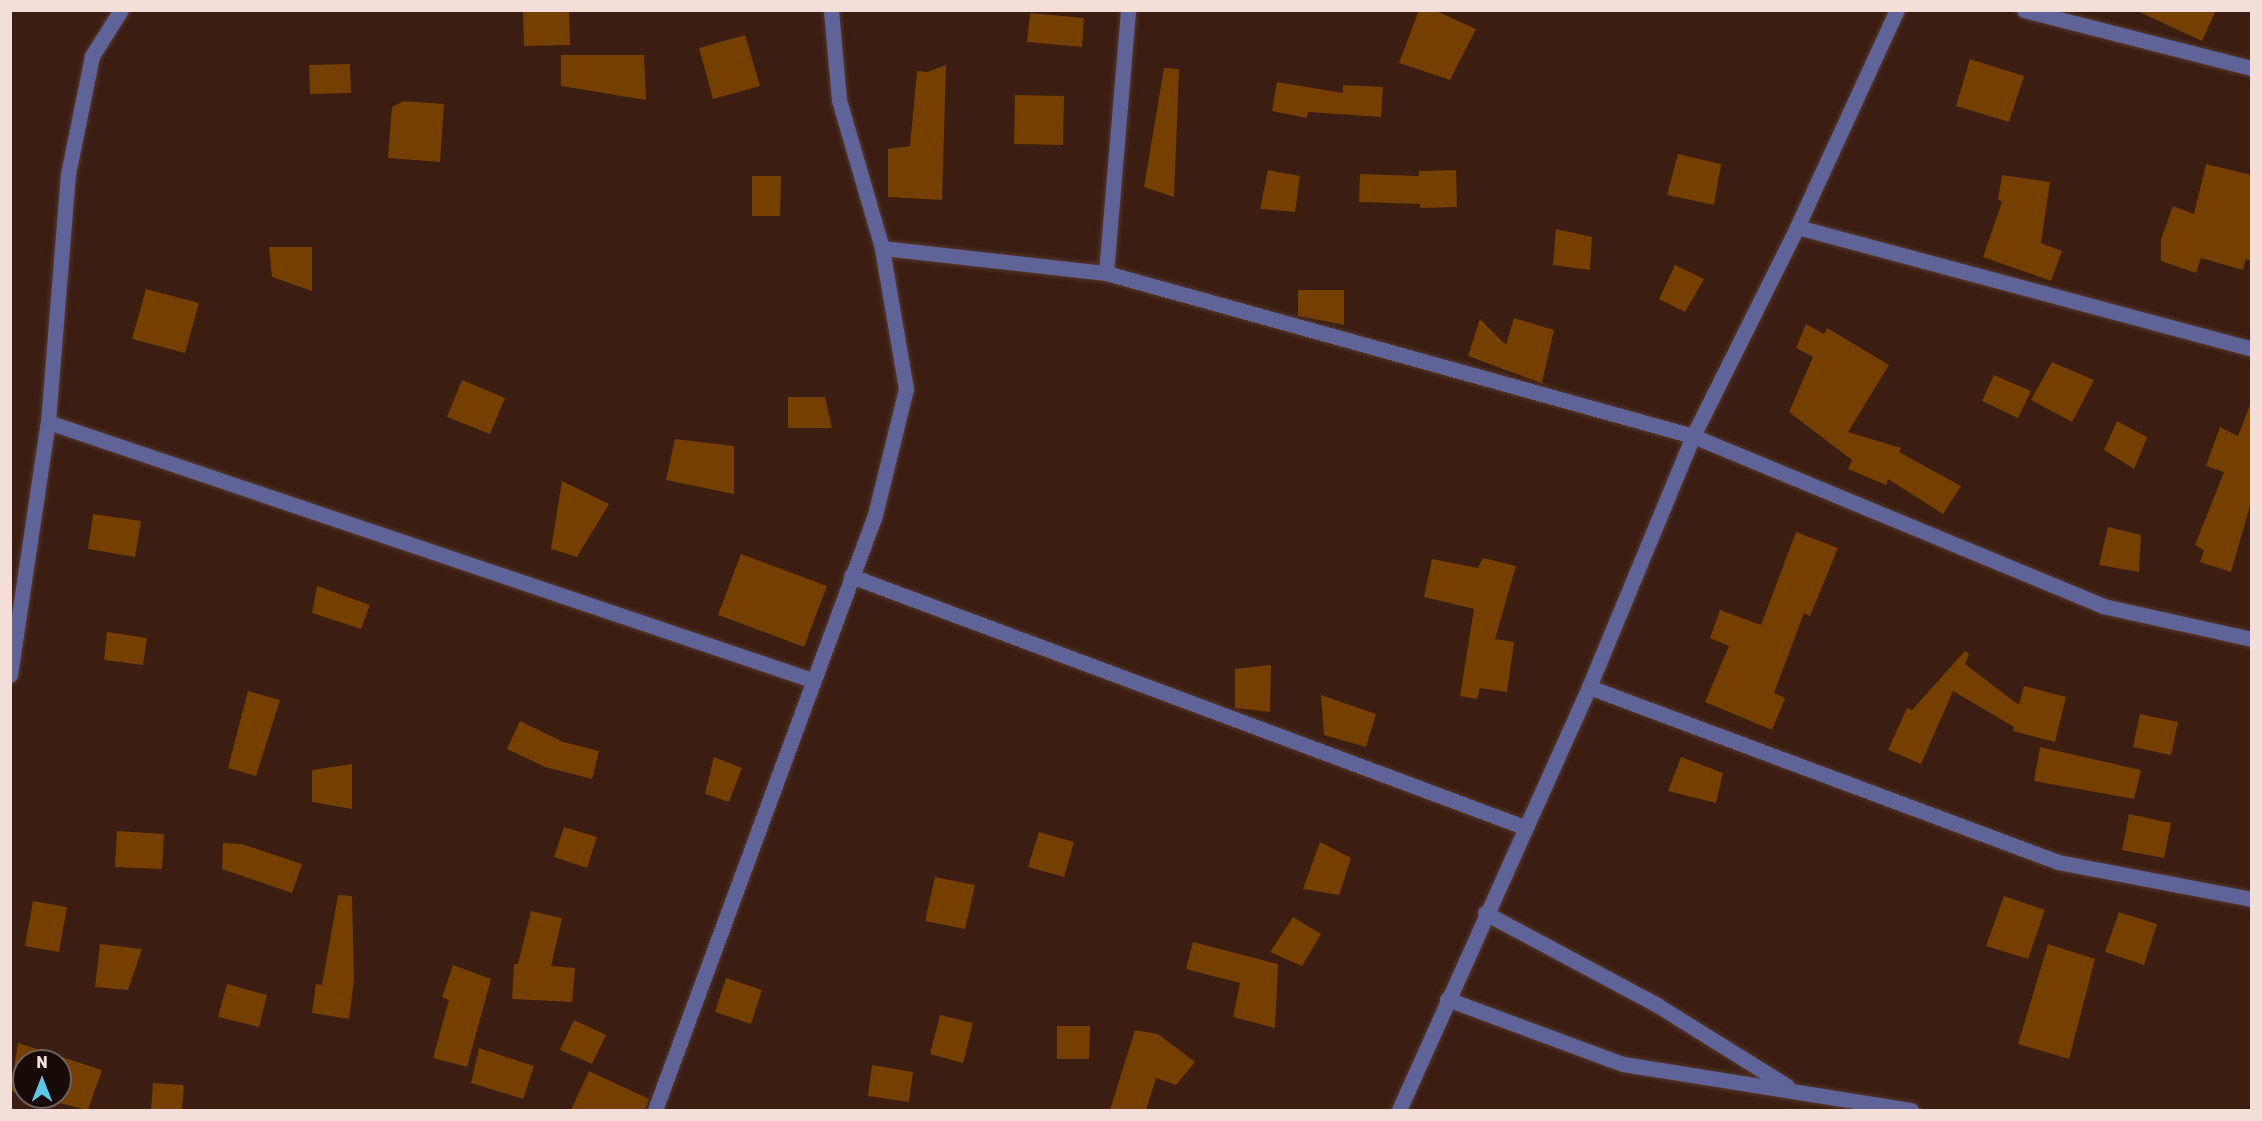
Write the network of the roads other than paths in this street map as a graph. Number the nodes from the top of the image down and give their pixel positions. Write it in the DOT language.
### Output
graph roads {
  1 [pos="121,10"];
  2 [pos="831,10"];
  3 [pos="1128,10"];
  4 [pos="1897,10"];
  5 [pos="2024,10"];
  6 [pos="2252,68"];
  7 [pos="1797,226"];
  8 [pos="882,248"];
  9 [pos="1106,273"];
  10 [pos="2252,349"];
  11 [pos="48,422"];
  12 [pos="1693,436"];
  13 [pos="851,576"];
  14 [pos="15,606"];
  15 [pos="2252,639"];
  16 [pos="10,675"];
  17 [pos="812,680"];
  18 [pos="1589,687"];
  19 [pos="1524,827"];
  20 [pos="2252,899"];
  21 [pos="1485,914"];
  22 [pos="1447,999"];
  23 [pos="1796,1091"];
  24 [pos="655,1110"];
  25 [pos="1399,1110"];
  26 [pos="1911,1110"];
  1 -- 11 [label="street"];
  2 -- 8 [label="street"];
  3 -- 9 [label="street"];
  4 -- 7 [label="street"];
  5 -- 6 [label="street"];
  7 -- 10 [label="street"];
  7 -- 12 [label="street"];
  8 -- 9 [label="street"];
  8 -- 13 [label="street"];
  9 -- 12 [label="street"];
  11 -- 14 [label="street"];
  11 -- 17 [label="street"];
  12 -- 15 [label="street"];
  12 -- 18 [label="street"];
  13 -- 17 [label="street"];
  13 -- 19 [label="street"];
  14 -- 16 [label="street"];
  17 -- 24 [label="street"];
  18 -- 19 [label="street"];
  18 -- 20 [label="street"];
  19 -- 21 [label="street"];
  21 -- 22 [label="street"];
  21 -- 23 [label="street"];
  22 -- 23 [label="street"];
  22 -- 25 [label="street"];
  23 -- 26 [label="street"];
}
